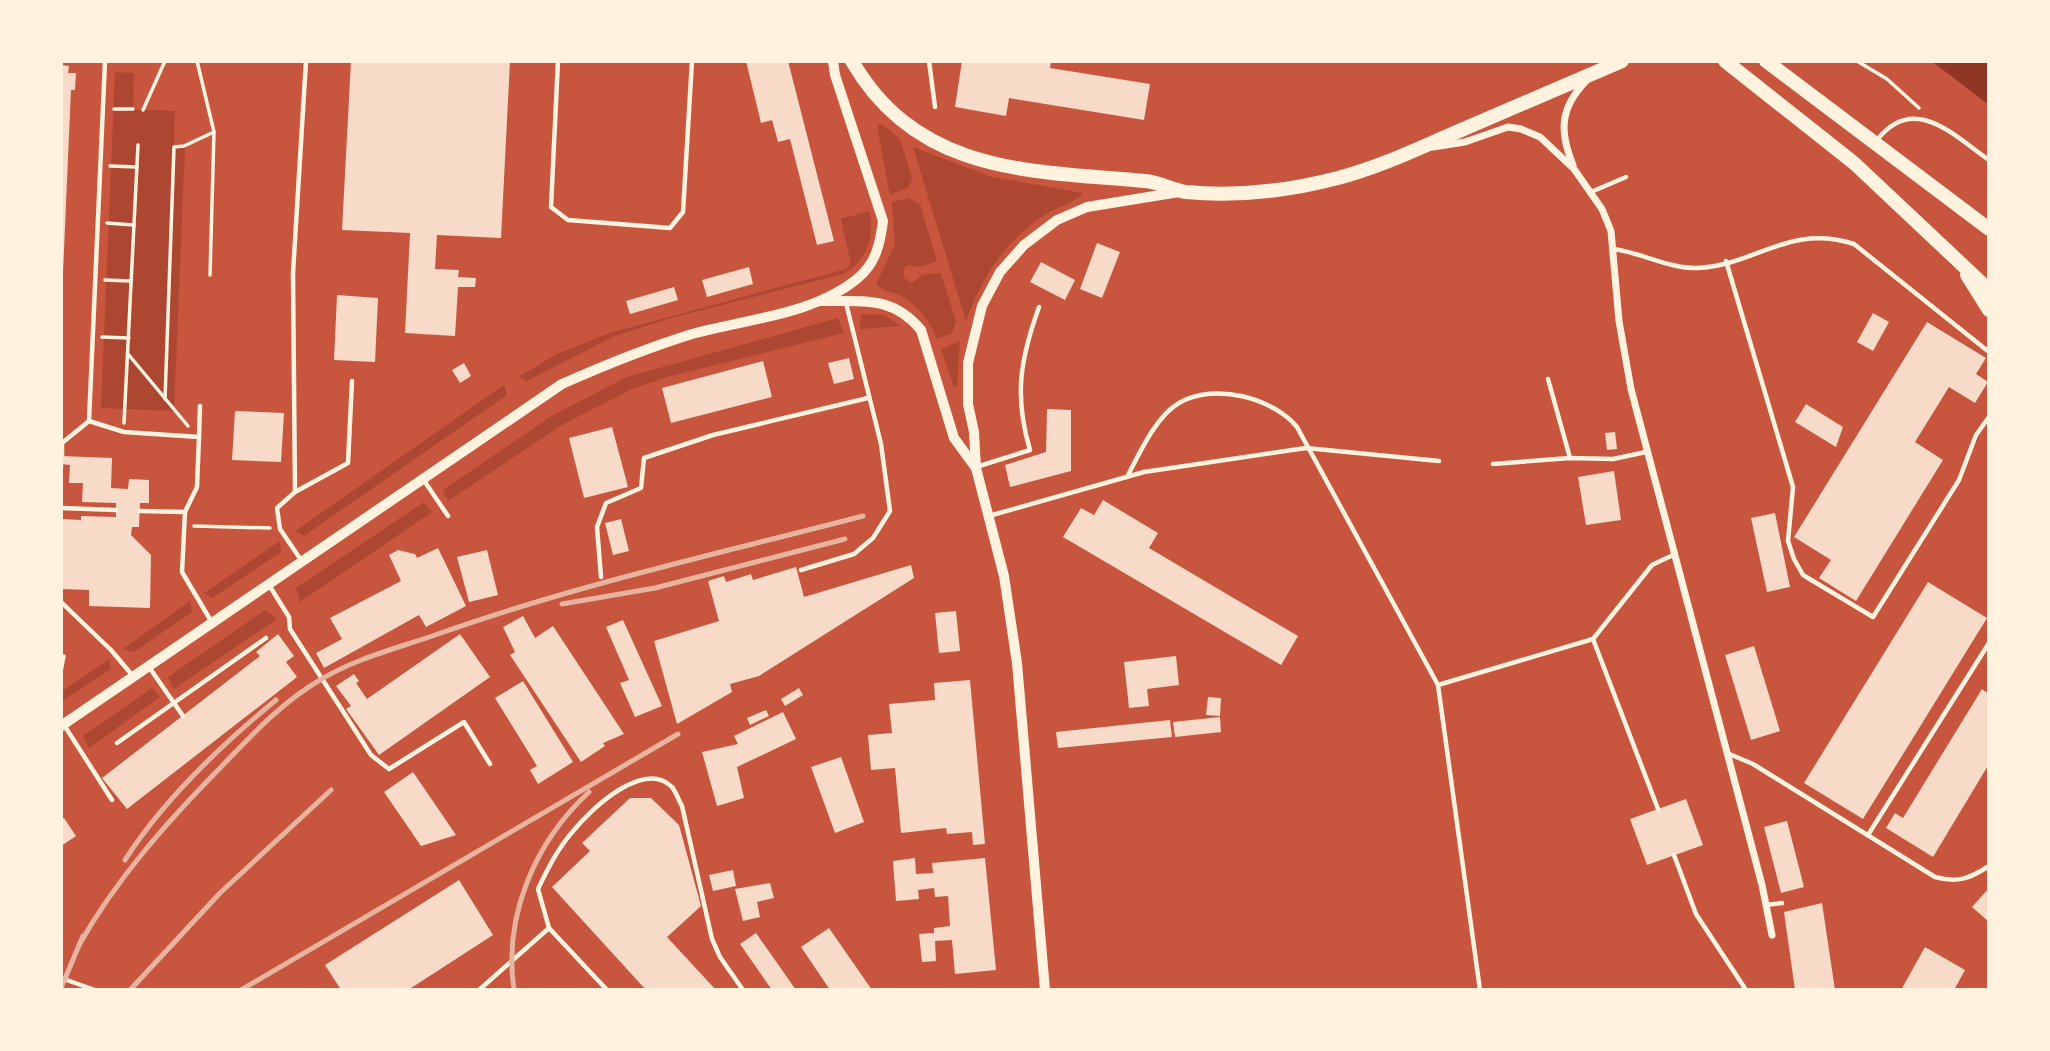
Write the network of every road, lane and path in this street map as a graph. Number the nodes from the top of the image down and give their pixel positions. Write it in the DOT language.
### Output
graph roads {
  1 [pos="105,61"];
  2 [pos="166,61"];
  3 [pos="197,61"];
  4 [pos="306,61"];
  5 [pos="558,61"];
  6 [pos="692,61"];
  7 [pos="833,61"];
  8 [pos="852,61"];
  9 [pos="929,61"];
  10 [pos="1725,61"];
  11 [pos="1766,61"];
  12 [pos="1857,61"];
  13 [pos="1616,63"];
  14 [pos="1592,74"];
  15 [pos="935,107"];
  16 [pos="103,108"];
  17 [pos="133,109"];
  18 [pos="143,110"];
  19 [pos="1928,121"];
  20 [pos="214,132"];
  21 [pos="1874,144"];
  22 [pos="138,145"];
  23 [pos="1413,150"];
  24 [pos="1989,160"];
  25 [pos="101,165"];
  26 [pos="136,167"];
  27 [pos="1574,169"];
  28 [pos="1626,177"];
  29 [pos="1182,191"];
  30 [pos="1591,192"];
  31 [pos="98,222"];
  32 [pos="134,225"];
  33 [pos="1989,229"];
  34 [pos="1614,249"];
  35 [pos="1726,261"];
  36 [pos="1960,262"];
  37 [pos="210,275"];
  38 [pos="96,279"];
  39 [pos="131,281"];
  40 [pos="1989,290"];
  41 [pos="818,301"];
  42 [pos="846,302"];
  43 [pos="1040,307"];
  44 [pos="1989,310"];
  45 [pos="93,337"];
  46 [pos="129,338"];
  47 [pos="1989,352"];
  48 [pos="128,354"];
  49 [pos="1548,379"];
  50 [pos="352,381"];
  51 [pos="868,397"];
  52 [pos="165,399"];
  53 [pos="200,406"];
  54 [pos="1989,417"];
  55 [pos="89,421"];
  56 [pos="124,432"];
  57 [pos="199,437"];
  58 [pos="1306,447"];
  59 [pos="1646,452"];
  60 [pos="62,456"];
  61 [pos="1570,458"];
  62 [pos="1439,461"];
  63 [pos="1493,464"];
  64 [pos="975,468"];
  65 [pos="1127,477"];
  66 [pos="422,478"];
  67 [pos="295,492"];
  68 [pos="61,508"];
  69 [pos="116,510"];
  70 [pos="140,511"];
  71 [pos="185,512"];
  72 [pos="448,516"];
  73 [pos="988,516"];
  74 [pos="185,526"];
  75 [pos="280,529"];
  76 [pos="1673,555"];
  77 [pos="302,560"];
  78 [pos="801,570"];
  79 [pos="601,577"];
  80 [pos="268,584"];
  81 [pos="61,602"];
  82 [pos="212,622"];
  83 [pos="266,638"];
  84 [pos="1593,639"];
  85 [pos="1989,643"];
  86 [pos="64,656"];
  87 [pos="149,666"];
  88 [pos="61,672"];
  89 [pos="133,676"];
  90 [pos="1438,685"];
  91 [pos="174,703"];
  92 [pos="183,716"];
  93 [pos="63,725"];
  94 [pos="117,743"];
  95 [pos="1726,752"];
  96 [pos="490,764"];
  97 [pos="112,800"];
  98 [pos="1657,809"];
  99 [pos="1868,835"];
  100 [pos="1674,855"];
  101 [pos="1989,866"];
  102 [pos="1783,902"];
  103 [pos="1766,905"];
  104 [pos="549,928"];
  105 [pos="1772,935"];
  106 [pos="61,978"];
  107 [pos="95,990"];
  108 [pos="478,990"];
  109 [pos="607,990"];
  110 [pos="743,990"];
  111 [pos="1045,990"];
  112 [pos="1480,990"];
  113 [pos="1746,990"];
  1 -- 16 [label="lane"];
  2 -- 18 [label="path"];
  3 -- 20 [label="path"];
  4 -- 67 [label="lane"];
  5 -- 6 [label="lane"];
  7 -- 41 [label="street"];
  8 -- 29 [label="main road"];
  9 -- 15 [label="lane"];
  10 -- 36 [label="main road"];
  11 -- 21 [label="main road"];
  12 -- 19 [label="path"];
  13 -- 14 [label="main road"];
  14 -- 23 [label="main road"];
  14 -- 27 [label="street"];
  16 -- 17 [label="path"];
  16 -- 25 [label="lane"];
  19 -- 21 [label="lane"];
  19 -- 24 [label="lane"];
  20 -- 37 [label="path"];
  20 -- 52 [label="path"];
  21 -- 33 [label="main road"];
  22 -- 26 [label="path"];
  23 -- 27 [label="street"];
  23 -- 29 [label="main road"];
  25 -- 26 [label="path"];
  25 -- 31 [label="lane"];
  26 -- 32 [label="path"];
  27 -- 30 [label="street"];
  28 -- 30 [label="lane"];
  29 -- 64 [label="street"];
  30 -- 34 [label="street"];
  31 -- 32 [label="path"];
  31 -- 38 [label="lane"];
  32 -- 39 [label="path"];
  34 -- 35 [label="lane"];
  34 -- 59 [label="street"];
  35 -- 47 [label="lane"];
  35 -- 54 [label="lane"];
  36 -- 40 [label="main road"];
  36 -- 44 [label="main road"];
  38 -- 39 [label="path"];
  38 -- 45 [label="lane"];
  39 -- 46 [label="path"];
  41 -- 42 [label="street"];
  41 -- 66 [label="street"];
  42 -- 51 [label="lane"];
  42 -- 64 [label="street"];
  43 -- 64 [label="lane"];
  45 -- 46 [label="path"];
  45 -- 55 [label="lane"];
  46 -- 48 [label="path"];
  48 -- 52 [label="path"];
  48 -- 56 [label="path"];
  49 -- 61 [label="lane"];
  50 -- 67 [label="lane"];
  51 -- 78 [label="lane"];
  51 -- 79 [label="lane"];
  52 -- 57 [label="path"];
  53 -- 57 [label="lane"];
  55 -- 56 [label="lane"];
  55 -- 60 [label="lane"];
  56 -- 57 [label="lane"];
  57 -- 71 [label="lane"];
  58 -- 62 [label="lane"];
  58 -- 65 [label="lane"];
  58 -- 65 [label="lane"];
  58 -- 90 [label="lane"];
  59 -- 61 [label="lane"];
  59 -- 76 [label="street"];
  61 -- 63 [label="lane"];
  64 -- 73 [label="street"];
  65 -- 73 [label="lane"];
  66 -- 72 [label="lane"];
  66 -- 77 [label="street"];
  67 -- 75 [label="lane"];
  68 -- 69 [label="lane"];
  70 -- 71 [label="lane"];
  71 -- 74 [label="lane"];
  73 -- 111 [label="street"];
  74 -- 75 [label="path"];
  74 -- 82 [label="lane"];
  75 -- 77 [label="lane"];
  76 -- 84 [label="lane"];
  76 -- 95 [label="street"];
  77 -- 80 [label="street"];
  80 -- 82 [label="street"];
  80 -- 96 [label="lane"];
  81 -- 89 [label="lane"];
  82 -- 87 [label="street"];
  83 -- 91 [label="lane"];
  84 -- 90 [label="lane"];
  84 -- 98 [label="lane"];
  85 -- 99 [label="lane"];
  86 -- 88 [label="path"];
  87 -- 89 [label="street"];
  87 -- 91 [label="lane"];
  89 -- 93 [label="street"];
  90 -- 112 [label="lane"];
  91 -- 92 [label="lane"];
  91 -- 94 [label="lane"];
  93 -- 97 [label="lane"];
  95 -- 99 [label="lane"];
  95 -- 103 [label="street"];
  99 -- 101 [label="lane"];
  100 -- 113 [label="lane"];
  102 -- 103 [label="lane"];
  103 -- 105 [label="street"];
  104 -- 108 [label="lane"];
  104 -- 109 [label="lane"];
  104 -- 110 [label="lane"];
  106 -- 107 [label="lane"];
}
